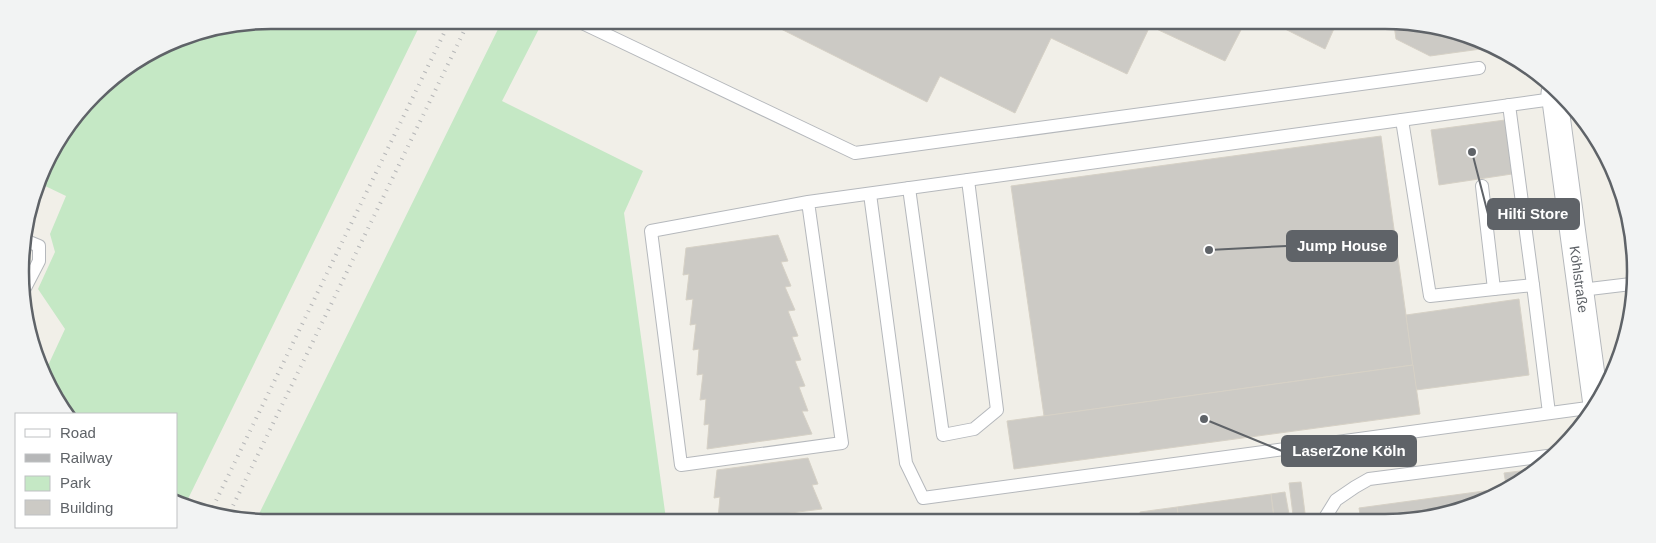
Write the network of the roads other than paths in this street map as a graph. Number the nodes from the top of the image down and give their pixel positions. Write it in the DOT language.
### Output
graph roads {
  1 [pos="595,29"];
  2 [pos="1479,68"];
  3 [pos="1553,97"];
  4 [pos="1558,102"];
  5 [pos="1509,105"];
  6 [pos="1402,120"];
  7 [pos="968,180"];
  8 [pos="1482,186"];
  9 [pos="909,188"];
  10 [pos="870,194"];
  11 [pos="808,202"];
  12 [pos="31,243"];
  13 [pos="29,280"];
  14 [pos="1627,284"];
  15 [pos="1533,285"];
  16 [pos="1494,289"];
  17 [pos="1580,290"];
  18 [pos="1594,395"];
  19 [pos="1585,407"];
  20 [pos="1550,412"];
  21 [pos="1539,458"];
  22 [pos="1327,514"];
  1 -- 2 [label="lane"];
  3 -- 5 [label="lane"];
  4 -- 17 [label="street, Köhlstraße"];
  5 -- 6 [label="lane"];
  5 -- 15 [label="lane"];
  6 -- 7 [label="lane"];
  6 -- 16 [label="lane"];
  7 -- 9 [label="lane"];
  7 -- 9 [label="lane"];
  8 -- 16 [label="lane"];
  9 -- 10 [label="lane"];
  10 -- 11 [label="lane"];
  10 -- 20 [label="lane"];
  11 -- 11 [label="lane"];
  12 -- 13 [label="lane"];
  14 -- 17 [label="lane"];
  15 -- 16 [label="lane"];
  15 -- 20 [label="lane"];
  17 -- 18 [label="street, Köhlstraße"];
  19 -- 20 [label="lane"];
  21 -- 22 [label="lane"];
}
